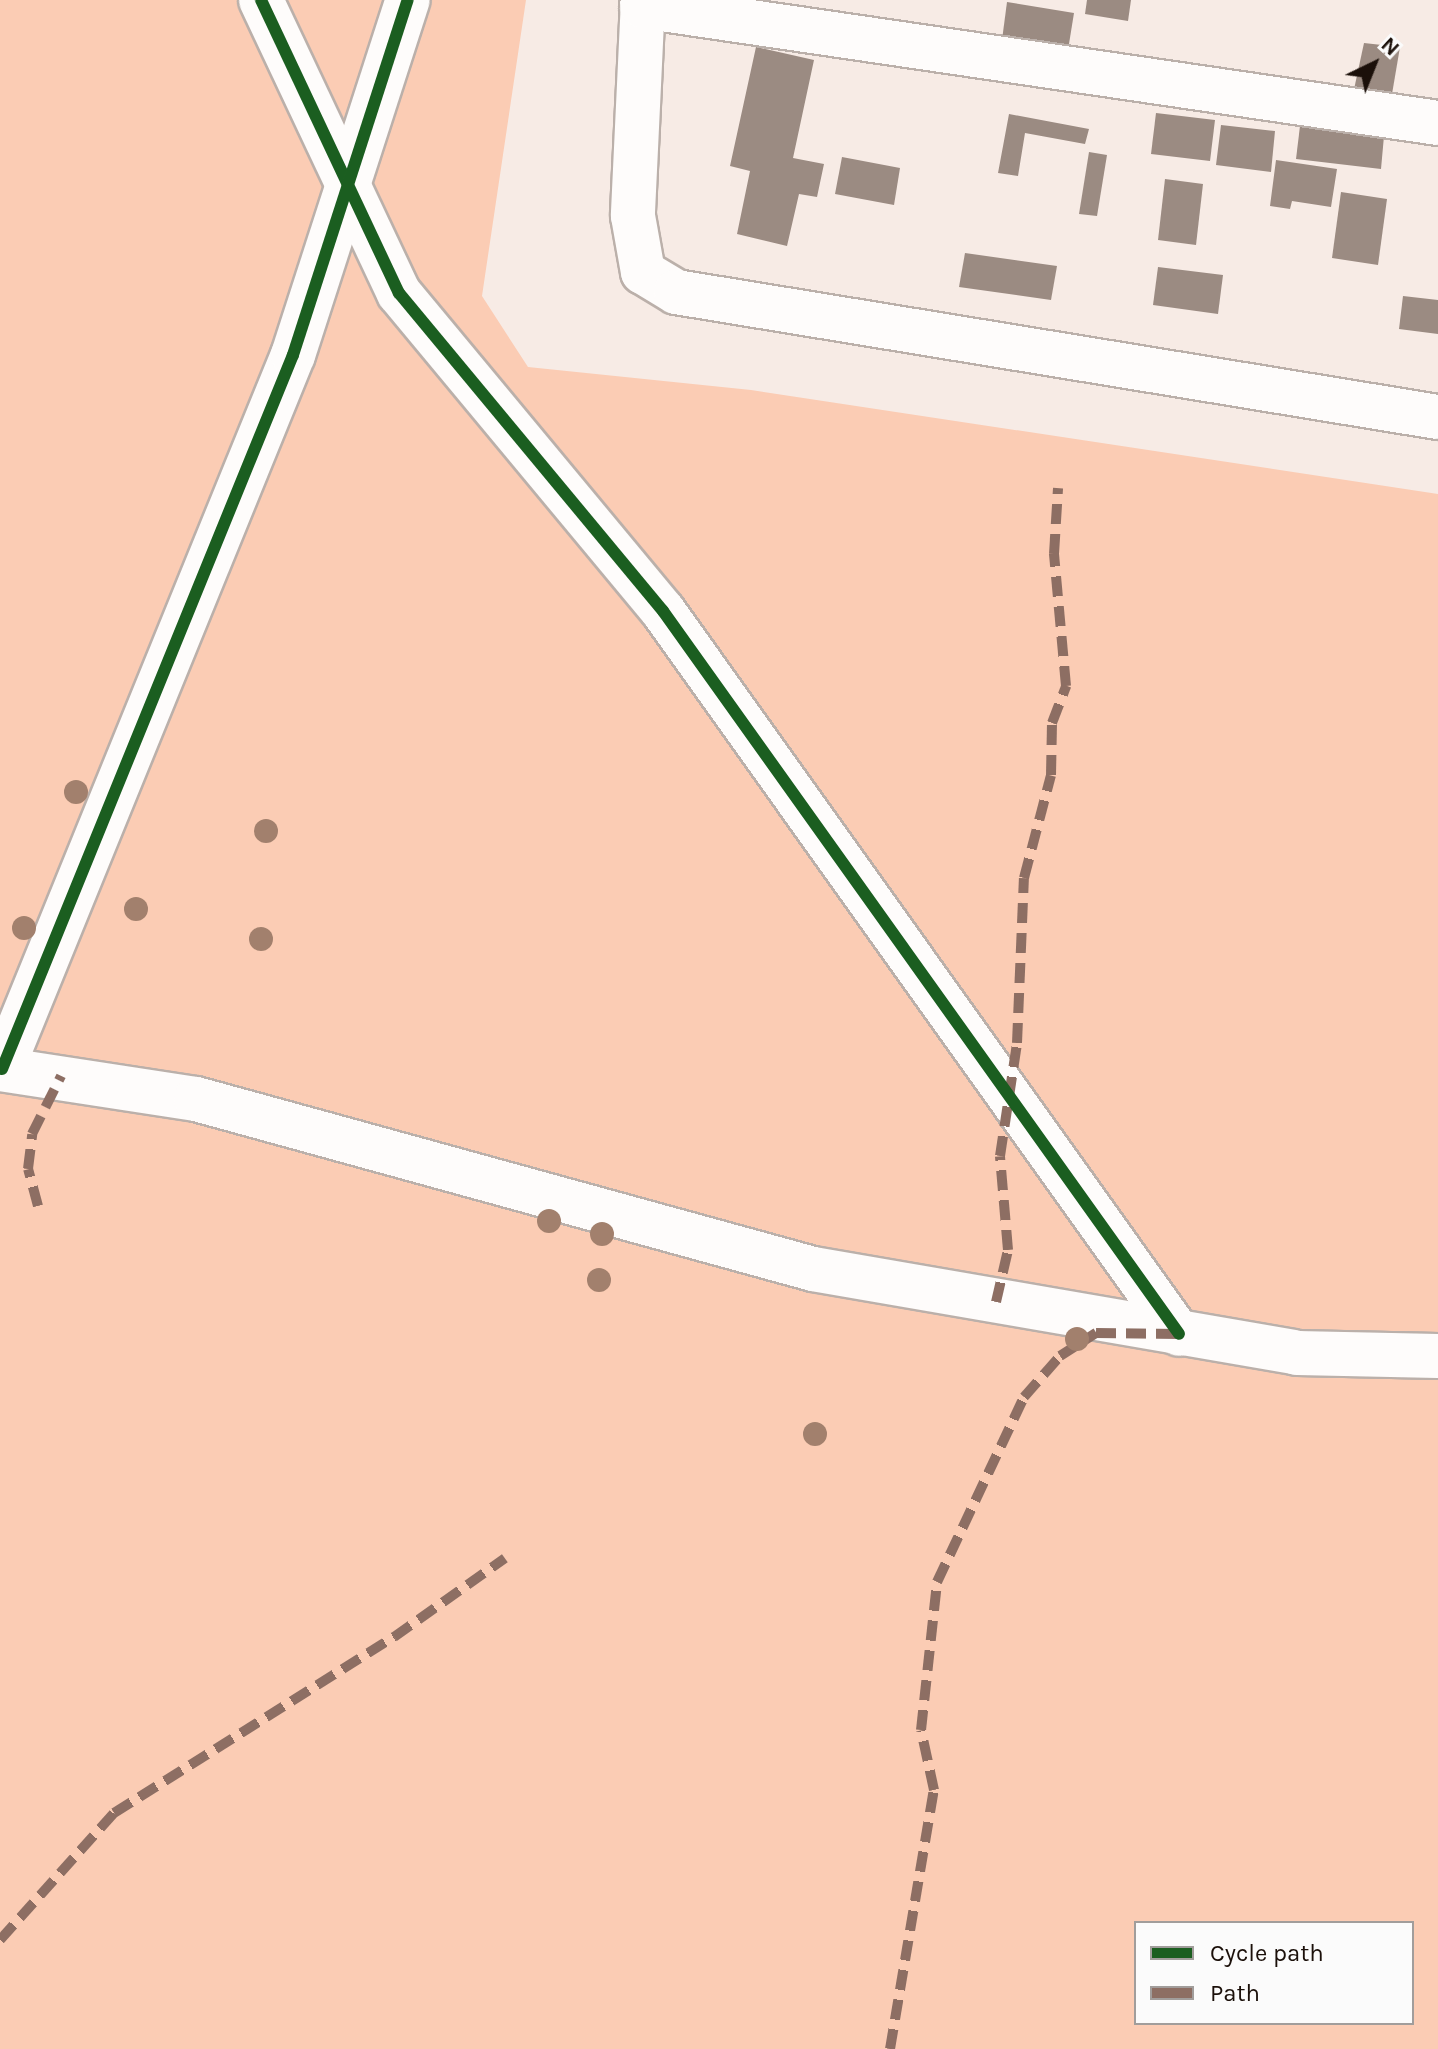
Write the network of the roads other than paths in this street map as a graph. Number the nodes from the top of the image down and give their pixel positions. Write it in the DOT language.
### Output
graph roads {
  1 [pos="261,0"];
  2 [pos="408,0"];
  3 [pos="642,3"];
  4 [pos="1438,123"];
  5 [pos="348,187"];
  6 [pos="1438,417"];
  7 [pos="1,1069"];
  8 [pos="1179,1334"];
  9 [pos="1438,1356"];
  1 -- 5 [label="street"];
  2 -- 5 [label="street"];
  3 -- 4 [label="street"];
  3 -- 6 [label="street"];
  5 -- 7 [label="street"];
  5 -- 8 [label="street"];
  7 -- 8 [label="street"];
  8 -- 9 [label="street"];
}
